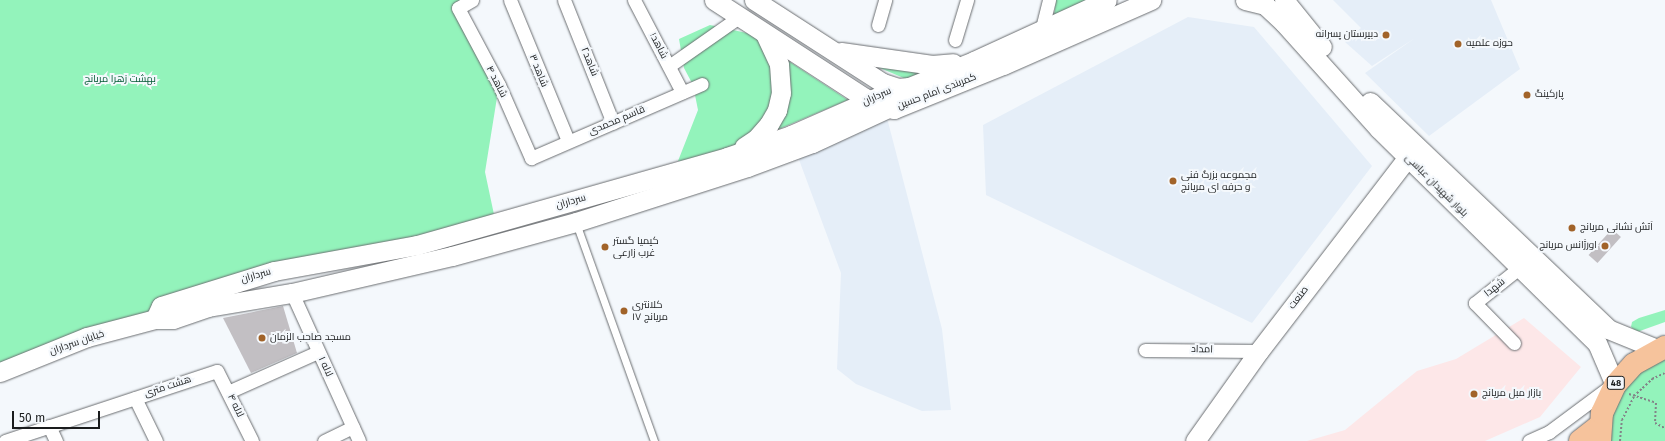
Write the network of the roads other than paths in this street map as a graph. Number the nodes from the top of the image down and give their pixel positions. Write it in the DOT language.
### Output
graph roads {
  1 [pos="472,0"];
  2 [pos="510,0"];
  3 [pos="564,0"];
  4 [pos="634,0"];
  5 [pos="714,0"];
  6 [pos="754,0"];
  7 [pos="885,0"];
  8 [pos="967,0"];
  9 [pos="1049,0"];
  10 [pos="1107,0"];
  11 [pos="1151,0"];
  12 [pos="1244,0"];
  13 [pos="1284,0"];
  14 [pos="739,17"];
  15 [pos="878,25"];
  16 [pos="1041,32"];
  17 [pos="765,34"];
  18 [pos="955,40"];
  19 [pos="831,51"];
  20 [pos="974,61"];
  21 [pos="670,66"];
  22 [pos="702,84"];
  23 [pos="898,88"];
  24 [pos="682,92"];
  25 [pos="869,100"];
  26 [pos="888,108"];
  27 [pos="613,123"];
  28 [pos="568,141"];
  29 [pos="727,157"];
  30 [pos="531,158"];
  31 [pos="1407,158"];
  32 [pos="576,222"];
  33 [pos="1519,268"];
  34 [pos="292,293"];
  35 [pos="156,319"];
  36 [pos="1514,343"];
  37 [pos="1661,348"];
  38 [pos="1145,350"];
  39 [pos="1259,351"];
  40 [pos="318,352"];
  41 [pos="217,371"];
  42 [pos="0,372"];
  43 [pos="1614,385"];
  44 [pos="228,392"];
  45 [pos="135,398"];
  46 [pos="49,426"];
  47 [pos="353,427"];
  48 [pos="1600,434"];
  49 [pos="5,441"];
  50 [pos="56,441"];
  51 [pos="156,441"];
  52 [pos="252,441"];
  53 [pos="324,441"];
  54 [pos="359,441"];
  55 [pos="654,441"];
  56 [pos="1195,441"];
  57 [pos="1529,441"];
  58 [pos="1580,441"];
  1 -- 30 [label="street, شاهد ۴"];
  2 -- 28 [label="street, شاهد ۳"];
  3 -- 27 [label="street, شاهد۲"];
  4 -- 21 [label="street, شاهد۱"];
  5 -- 14 [label="main road, کمربندی امام حسین"];
  6 -- 19 [label="main road, کمربندی امام حسین"];
  7 -- 15 [label="street"];
  8 -- 18 [label="street"];
  9 -- 16 [label="street"];
  10 -- 16 [label="main road, کمربندی امام حسین"];
  11 -- 26 [label="main road, کمربندی امام حسین"];
  12 -- 31 [label="main road, بلوار شهیدان عباسی"];
  13 -- 37 [label="main road, بلوار شهیدان عباسی"];
  14 -- 17 [label="main road, کمربندی امام حسین"];
  14 -- 21 [label="street"];
  16 -- 20 [label="main road, کمربندی امام حسین"];
  17 -- 25 [label="main road, کمربندی امام حسین"];
  17 -- 29 [label="main road"];
  19 -- 20 [label="main road"];
  19 -- 23 [label="main road, کمربندی امام حسین"];
  20 -- 23 [label="main road, کمربندی امام حسین"];
  21 -- 24 [label="street, شاهد۱"];
  22 -- 24 [label="street, قاسم محمدی"];
  23 -- 25 [label="main road, سرداران"];
  23 -- 26 [label="main road, سرداران"];
  24 -- 27 [label="street, قاسم محمدی"];
  25 -- 26 [label="main road, کمربندی امام حسین"];
  25 -- 29 [label="main road, سرداران"];
  26 -- 32 [label="main road, سرداران"];
  27 -- 28 [label="street, قاسم محمدی"];
  28 -- 30 [label="street, قاسم محمدی"];
  29 -- 35 [label="main road, سرداران"];
  31 -- 33 [label="main road, بلوار شهیدان عباسی"];
  31 -- 39 [label="main road, صنعت"];
  32 -- 34 [label="main road, سرداران"];
  32 -- 55 [label="lane"];
  33 -- 36 [label="street, شهدا"];
  33 -- 43 [label="main road, بلوار شهیدان عباسی"];
  34 -- 35 [label="main road, سرداران"];
  34 -- 40 [label="street, لاله ۱"];
  35 -- 42 [label="main road, خیابان سرداران"];
  37 -- 43 [label="highway, 48"];
  38 -- 39 [label="street, امداد"];
  39 -- 56 [label="main road, صنعت"];
  40 -- 44 [label="street"];
  40 -- 47 [label="street, لاله ۱"];
  41 -- 44 [label="street, لاله ۴"];
  41 -- 45 [label="street, هشت متری"];
  43 -- 48 [label="highway, 48"];
  43 -- 57 [label="street"];
  44 -- 52 [label="street, لاله ۴"];
  45 -- 46 [label="street, هشت متری"];
  45 -- 51 [label="street"];
  46 -- 49 [label="street, هشت متری"];
  46 -- 50 [label="street"];
  47 -- 53 [label="street"];
  47 -- 54 [label="street, لاله ۱"];
  48 -- 58 [label="highway, 48"];
}
